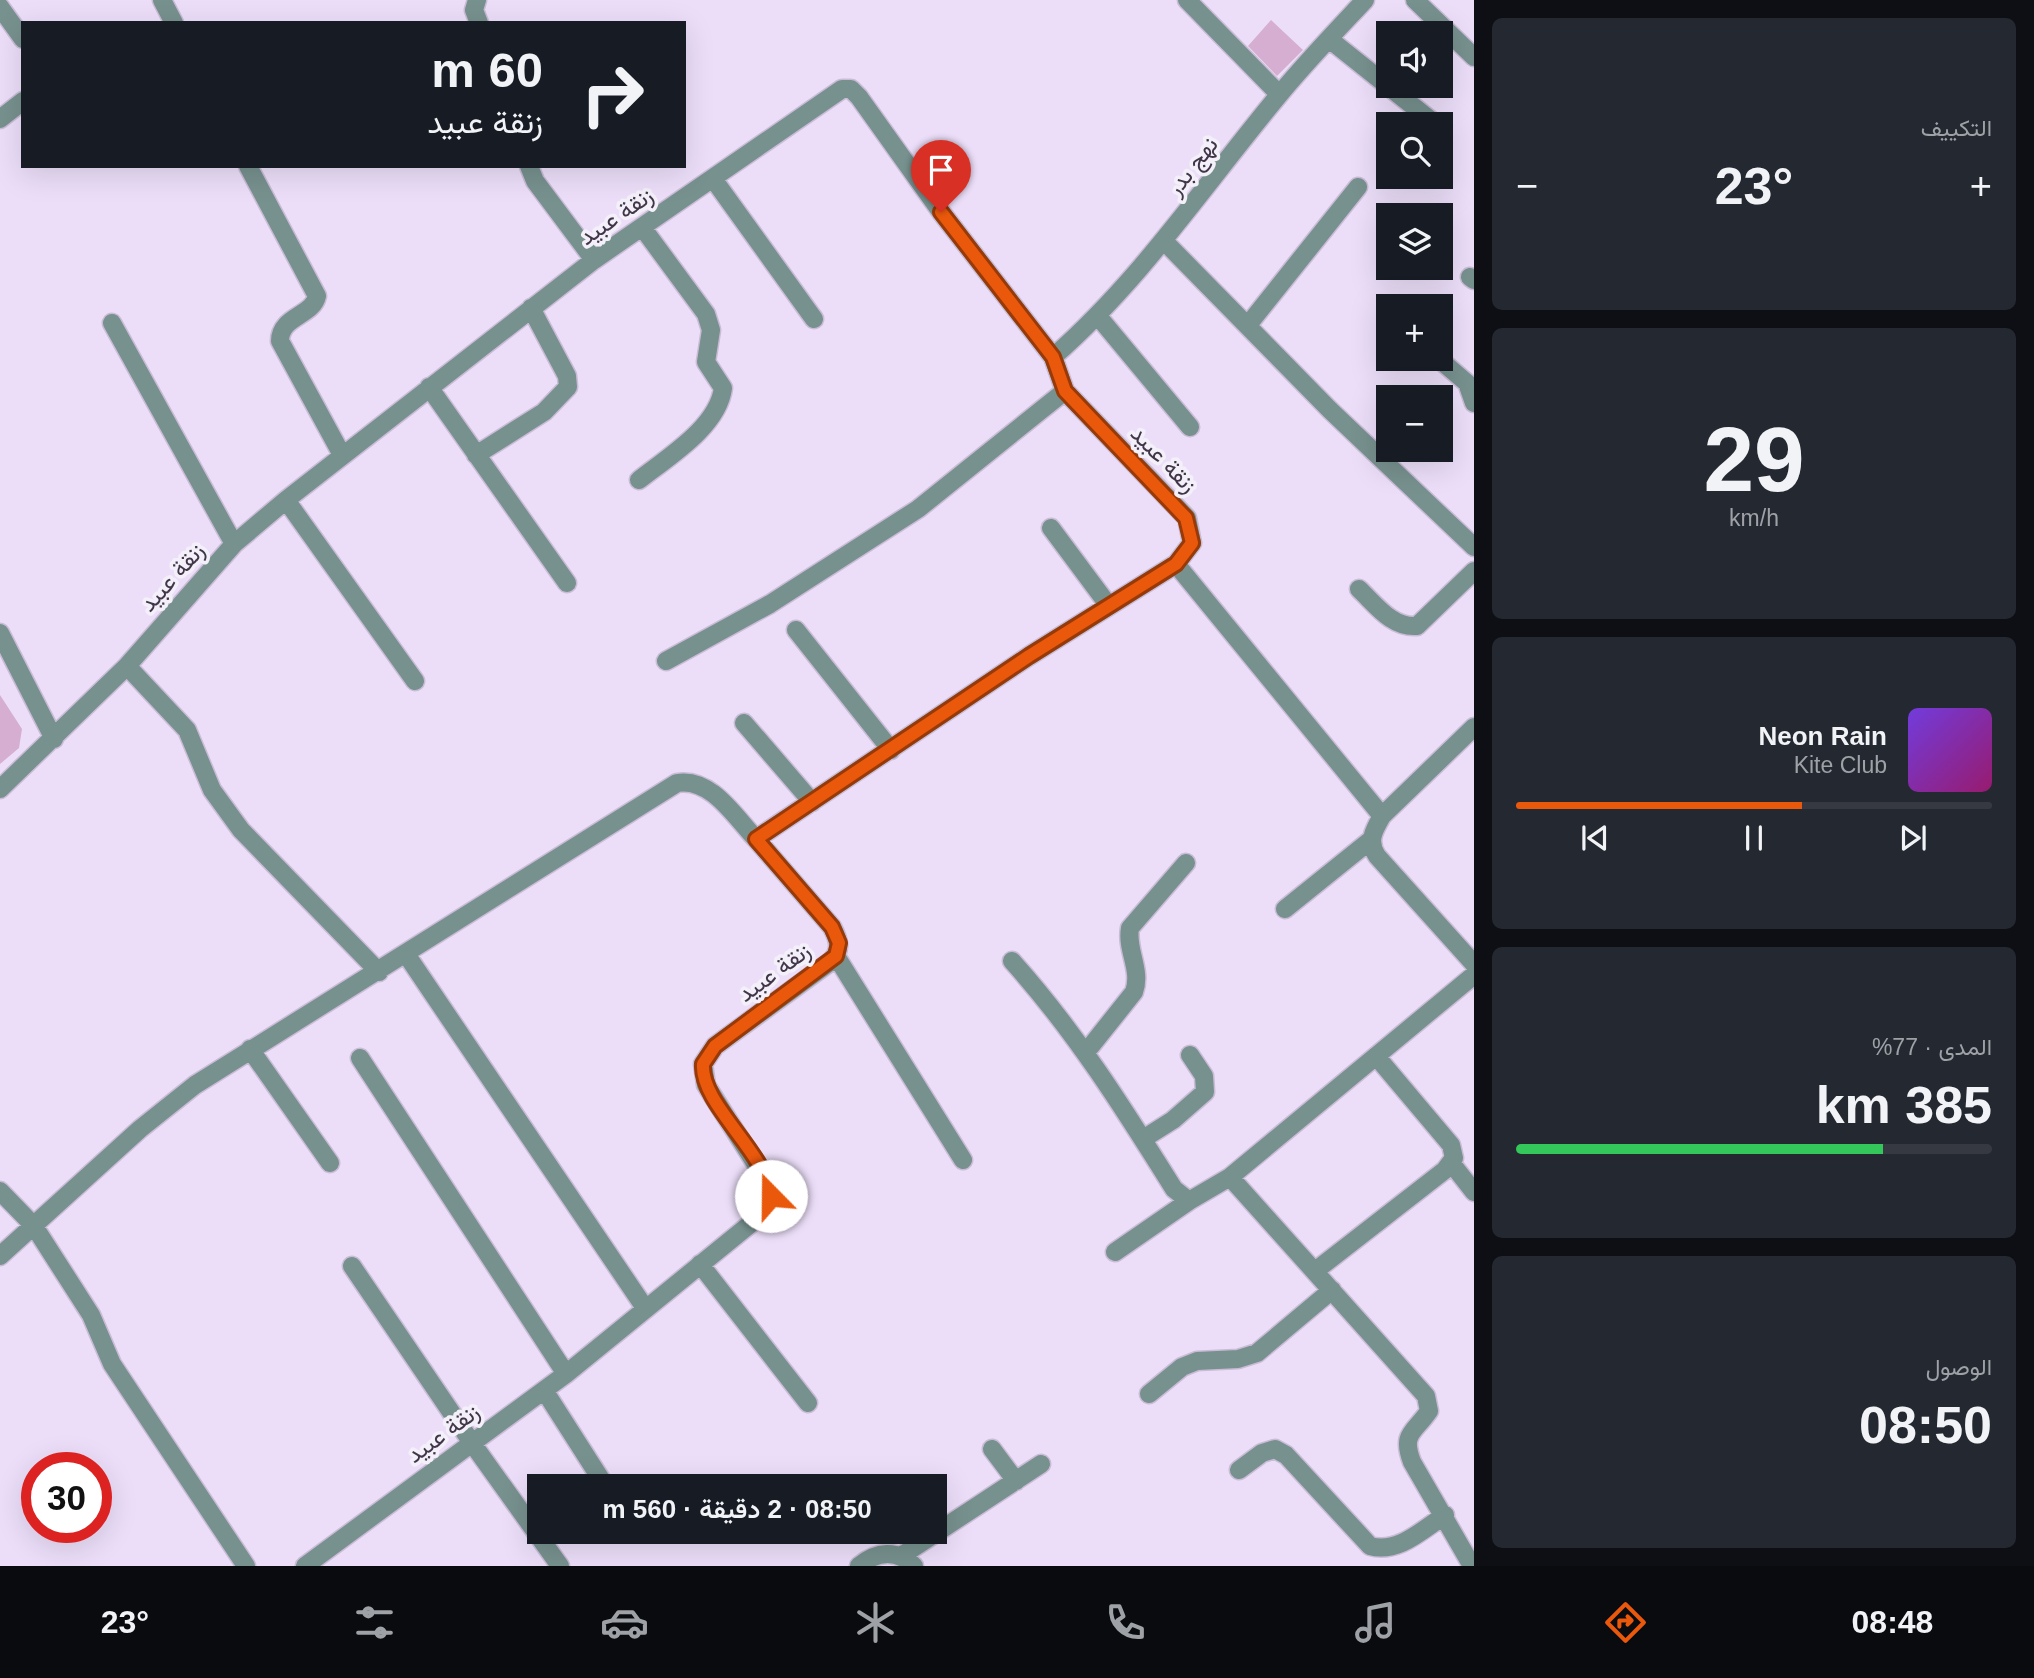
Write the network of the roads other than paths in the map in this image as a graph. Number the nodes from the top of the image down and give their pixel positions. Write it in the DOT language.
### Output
graph roads {
  1 [pos="162,0"];
  2 [pos="477,0"];
  3 [pos="1187,0"];
  4 [pos="1365,0"];
  5 [pos="1415,0"];
  6 [pos="0,7"];
  7 [pos="173,21"];
  8 [pos="478,21"];
  9 [pos="21,36"];
  10 [pos="1329,39"];
  11 [pos="1474,57"];
  12 [pos="1279,94"];
  13 [pos="21,103"];
  14 [pos="1420,112"];
  15 [pos="0,119"];
  16 [pos="249,168"];
  17 [pos="530,168"];
  18 [pos="714,180"];
  19 [pos="1358,187"];
  20 [pos="642,227"];
  21 [pos="1164,241"];
  22 [pos="594,260"];
  23 [pos="531,308"];
  24 [pos="1097,315"];
  25 [pos="814,319"];
  26 [pos="112,323"];
  27 [pos="1248,325"];
  28 [pos="1053,357"];
  29 [pos="1453,371"];
  30 [pos="429,387"];
  31 [pos="1065,391"];
  32 [pos="1474,403"];
  33 [pos="1190,427"];
  34 [pos="342,455"];
  35 [pos="477,455"];
  36 [pos="639,480"];
  37 [pos="286,500"];
  38 [pos="1051,528"];
  39 [pos="234,544"];
  40 [pos="1474,547"];
  41 [pos="1176,564"];
  42 [pos="1474,570"];
  43 [pos="566,583"];
  44 [pos="1359,589"];
  45 [pos="1109,606"];
  46 [pos="796,630"];
  47 [pos="0,633"];
  48 [pos="666,661"];
  49 [pos="127,666"];
  50 [pos="415,681"];
  51 [pos="744,723"];
  52 [pos="1474,727"];
  53 [pos="54,739"];
  54 [pos="891,750"];
  55 [pos="0,789"];
  56 [pos="812,802"];
  57 [pos="1382,816"];
  58 [pos="756,839"];
  59 [pos="1372,839"];
  60 [pos="1186,863"];
  61 [pos="1285,909"];
  62 [pos="406,954"];
  63 [pos="836,956"];
  64 [pos="1012,961"];
  65 [pos="1474,964"];
  66 [pos="379,972"];
  67 [pos="1474,975"];
  68 [pos="250,1049"];
  69 [pos="1084,1050"];
  70 [pos="1190,1055"];
  71 [pos="1376,1056"];
  72 [pos="360,1058"];
  73 [pos="1143,1139"];
  74 [pos="963,1160"];
  75 [pos="330,1163"];
  76 [pos="1452,1164"];
  77 [pos="1230,1177"];
  78 [pos="0,1191"];
  79 [pos="1474,1192"];
  80 [pos="1189,1201"];
  81 [pos="34,1226"];
  82 [pos="1115,1252"];
  83 [pos="0,1256"];
  84 [pos="700,1264"];
  85 [pos="352,1266"];
  86 [pos="1315,1271"];
  87 [pos="1332,1290"];
  88 [pos="645,1308"];
  89 [pos="566,1374"];
  90 [pos="544,1390"];
  91 [pos="1149,1394"];
  92 [pos="808,1403"];
  93 [pos="472,1443"];
  94 [pos="992,1449"];
  95 [pos="1041,1464"];
  96 [pos="1240,1470"];
  97 [pos="598,1474"];
  98 [pos="1016,1481"];
  99 [pos="1446,1515"];
  100 [pos="908,1561"];
  101 [pos="315,1563"];
  102 [pos="246,1566"];
  103 [pos="560,1566"];
  104 [pos="859,1566"];
  105 [pos="1472,1566"];
  1 -- 7 [label="street"];
  2 -- 8 [label="street"];
  3 -- 12 [label="street"];
  4 -- 10 [label="street, نهج بدر"];
  5 -- 11 [label="street"];
  6 -- 9 [label="street"];
  10 -- 12 [label="street, نهج بدر"];
  10 -- 14 [label="street"];
  12 -- 21 [label="street, نهج بدر"];
  13 -- 15 [label="street"];
  16 -- 34 [label="street"];
  17 -- 22 [label="street"];
  18 -- 20 [label="street, زنقة عبيد"];
  18 -- 25 [label="street"];
  18 -- 28 [label="street, زنقة عبيد"];
  19 -- 27 [label="street"];
  20 -- 22 [label="street, زنقة عبيد"];
  20 -- 36 [label="street"];
  21 -- 24 [label="street, نهج بدر"];
  21 -- 27 [label="street"];
  22 -- 23 [label="street, زنقة عبيد"];
  23 -- 30 [label="street, زنقة عبيد"];
  23 -- 35 [label="street"];
  24 -- 28 [label="street, نهج بدر"];
  24 -- 33 [label="street"];
  26 -- 39 [label="street"];
  27 -- 40 [label="street"];
  28 -- 31 [label="street, زنقة عبيد"];
  29 -- 32 [label="street"];
  30 -- 34 [label="street, زنقة عبيد"];
  30 -- 35 [label="street"];
  31 -- 41 [label="street, زنقة عبيد"];
  31 -- 48 [label="street"];
  34 -- 37 [label="street, زنقة عبيد"];
  35 -- 43 [label="street"];
  37 -- 39 [label="street, زنقة عبيد"];
  37 -- 50 [label="street"];
  38 -- 45 [label="street"];
  39 -- 49 [label="street, زنقة عبيد"];
  41 -- 45 [label="street"];
  41 -- 57 [label="street"];
  42 -- 44 [label="street"];
  45 -- 54 [label="street"];
  46 -- 54 [label="street"];
  47 -- 53 [label="street"];
  49 -- 53 [label="street, زنقة عبيد"];
  49 -- 66 [label="street"];
  51 -- 56 [label="street"];
  52 -- 57 [label="street"];
  53 -- 55 [label="street, زنقة عبيد"];
  54 -- 56 [label="street"];
  56 -- 58 [label="street"];
  57 -- 59 [label="street"];
  58 -- 62 [label="street, زنقة عبيد"];
  58 -- 63 [label="street, زنقة عبيد"];
  59 -- 61 [label="street"];
  59 -- 65 [label="street"];
  60 -- 69 [label="street"];
  62 -- 66 [label="street, زنقة عبيد"];
  62 -- 88 [label="street"];
  63 -- 74 [label="street"];
  63 -- 84 [label="street, زنقة عبيد"];
  64 -- 69 [label="street"];
  66 -- 68 [label="street, زنقة عبيد"];
  67 -- 71 [label="street"];
  68 -- 75 [label="street"];
  68 -- 81 [label="street, زنقة عبيد"];
  69 -- 73 [label="street"];
  70 -- 73 [label="street"];
  71 -- 76 [label="street"];
  71 -- 77 [label="street"];
  72 -- 89 [label="street"];
  73 -- 80 [label="street"];
  76 -- 79 [label="street"];
  76 -- 86 [label="street"];
  77 -- 80 [label="street"];
  77 -- 86 [label="street"];
  78 -- 81 [label="street"];
  80 -- 82 [label="street"];
  81 -- 83 [label="street, زنقة عبيد"];
  81 -- 102 [label="street"];
  84 -- 88 [label="street, زنقة عبيد"];
  84 -- 92 [label="street"];
  85 -- 93 [label="street"];
  86 -- 87 [label="street"];
  87 -- 91 [label="street"];
  87 -- 99 [label="street"];
  88 -- 89 [label="street, زنقة عبيد"];
  89 -- 90 [label="street, زنقة عبيد"];
  90 -- 93 [label="street, زنقة عبيد"];
  90 -- 97 [label="street"];
  93 -- 101 [label="street, زنقة عبيد"];
  93 -- 103 [label="street"];
  94 -- 98 [label="street"];
  95 -- 98 [label="street"];
  96 -- 99 [label="street"];
  98 -- 100 [label="street"];
  99 -- 105 [label="street"];
  100 -- 104 [label="street"];
}
